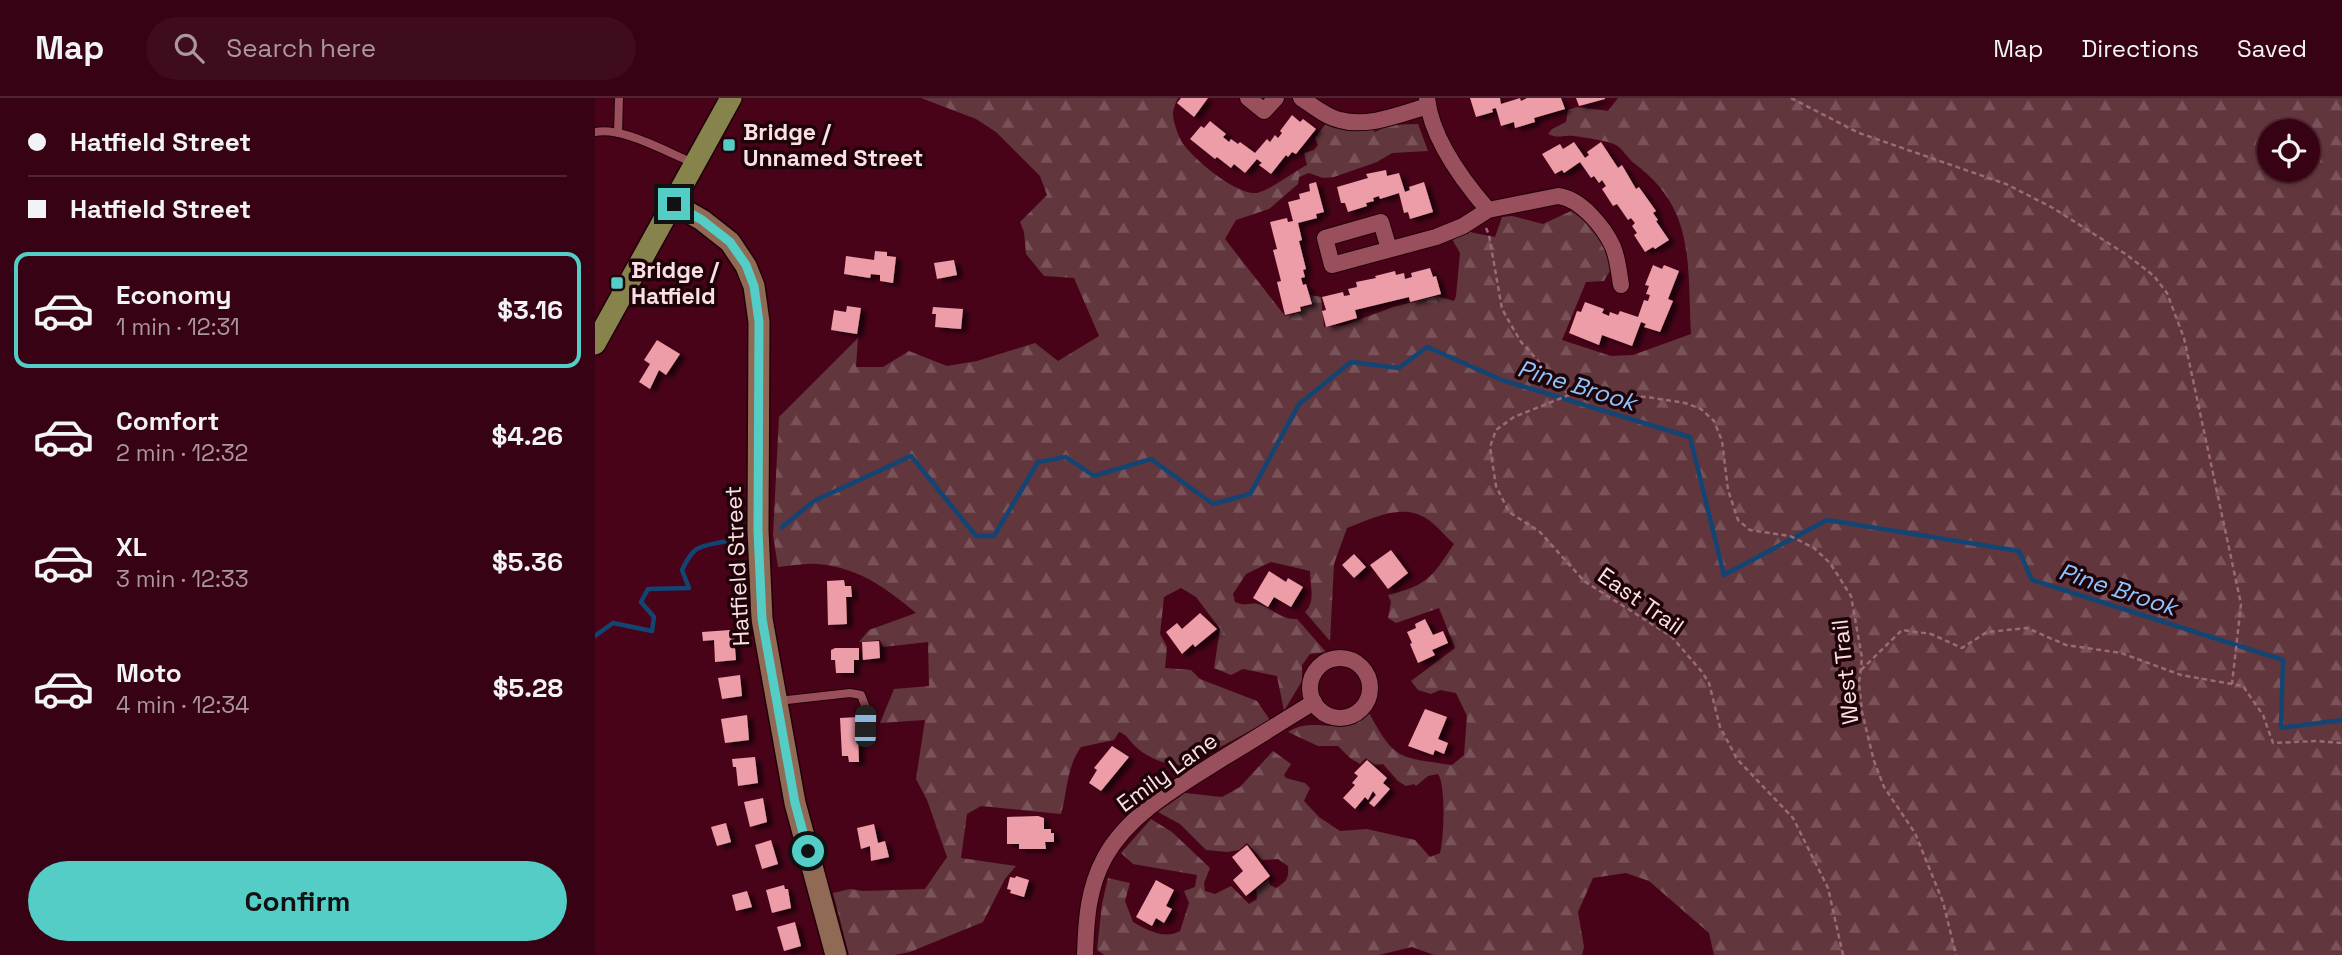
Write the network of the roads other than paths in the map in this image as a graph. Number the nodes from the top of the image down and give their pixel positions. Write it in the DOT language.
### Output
graph roads {
  1 [pos="618,98"];
  2 [pos="731,98"];
  3 [pos="1248,98"];
  4 [pos="1276,98"];
  5 [pos="1301,98"];
  6 [pos="1427,102"];
  7 [pos="595,132"];
  8 [pos="618,133"];
  9 [pos="694,163"];
  10 [pos="674,204"];
  11 [pos="1486,218"];
  12 [pos="1389,249"];
  13 [pos="1621,285"];
  14 [pos="595,344"];
  15 [pos="776,701"];
  16 [pos="1314,702"];
  17 [pos="865,726"];
  18 [pos="836,955"];
  19 [pos="1085,955"];
  1 -- 8 [label="lane"];
  2 -- 9 [label="main road"];
  3 -- 4 [label="street"];
  5 -- 6 [label="street"];
  6 -- 11 [label="street"];
  7 -- 8 [label="lane"];
  8 -- 9 [label="lane"];
  9 -- 10 [label="main road"];
  10 -- 14 [label="main road"];
  10 -- 15 [label="street, Hatfield Street"];
  11 -- 12 [label="street"];
  11 -- 13 [label="street"];
  15 -- 17 [label="lane"];
  15 -- 18 [label="street, Hatfield Street"];
  16 -- 19 [label="street, Emily Lane"];
}
